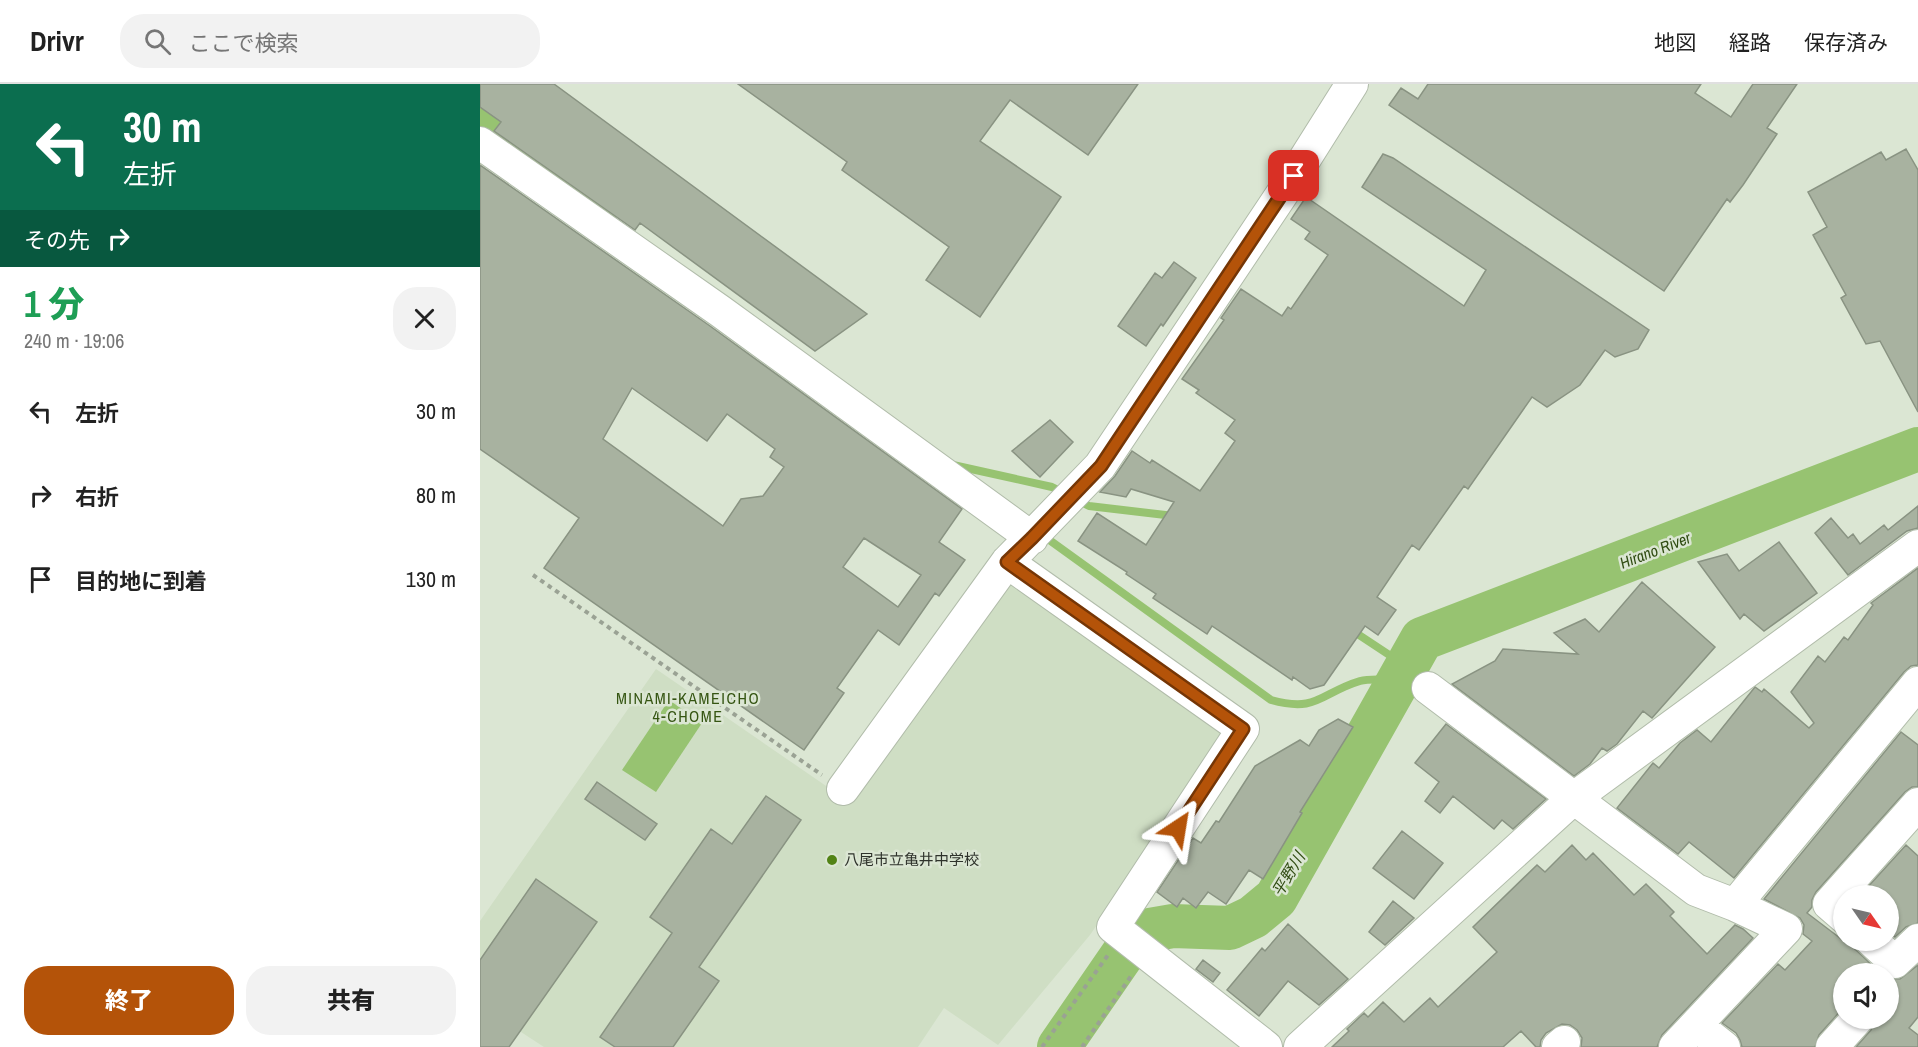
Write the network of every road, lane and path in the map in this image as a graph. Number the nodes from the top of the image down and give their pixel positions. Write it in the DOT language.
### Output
graph roads {
  1 [pos="1352,84"];
  2 [pos="480,143"];
  3 [pos="1032,538"];
  4 [pos="1918,546"];
  5 [pos="1007,562"];
  6 [pos="533,575"];
  7 [pos="1428,688"];
  8 [pos="1913,699"];
  9 [pos="843,789"];
  10 [pos="1574,798"];
  11 [pos="1918,804"];
  12 [pos="1846,885"];
  13 [pos="1735,905"];
  14 [pos="1122,934"];
  15 [pos="1918,940"];
  16 [pos="1883,951"];
  17 [pos="1150,957"];
  18 [pos="1848,1029"];
  19 [pos="1685,1036"];
  20 [pos="1042,1047"];
  21 [pos="1082,1047"];
  22 [pos="1266,1047"];
  23 [pos="1300,1047"];
  24 [pos="1724,1047"];
  25 [pos="1832,1047"];
  1 -- 3 [label="street"];
  2 -- 3 [label="street"];
  3 -- 5 [label="street"];
  4 -- 10 [label="street"];
  5 -- 9 [label="street"];
  5 -- 14 [label="street"];
  6 -- 9 [label="path"];
  7 -- 10 [label="street"];
  8 -- 13 [label="street"];
  10 -- 13 [label="street"];
  10 -- 23 [label="street"];
  11 -- 12 [label="street"];
  13 -- 19 [label="street"];
  14 -- 17 [label="street"];
  14 -- 20 [label="path"];
  15 -- 16 [label="street"];
  17 -- 21 [label="path"];
  17 -- 22 [label="street"];
  18 -- 25 [label="street"];
  19 -- 24 [label="street"];
}
